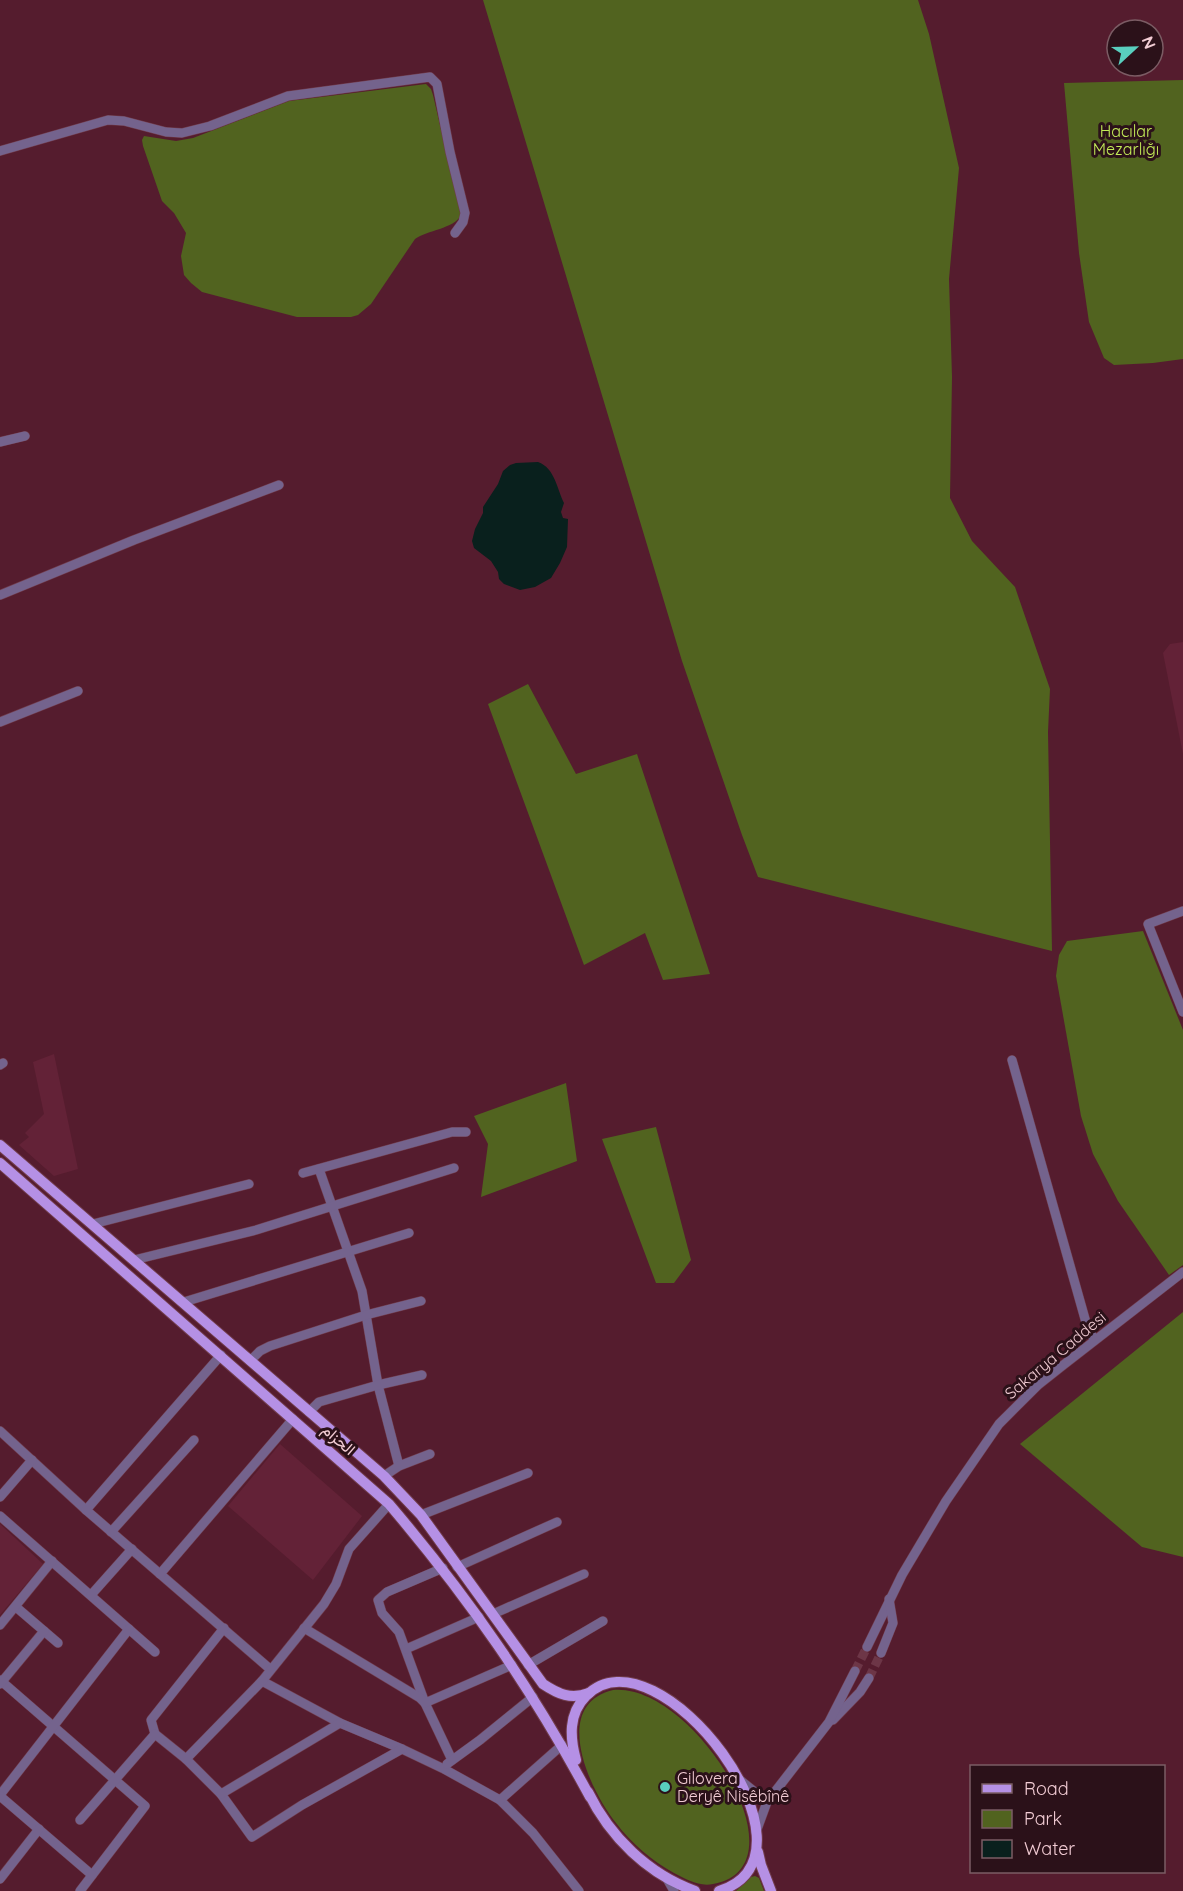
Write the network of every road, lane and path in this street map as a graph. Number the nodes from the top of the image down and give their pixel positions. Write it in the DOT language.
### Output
graph roads {
  1 [pos="0,151"];
  2 [pos="455,233"];
  3 [pos="26,436"];
  4 [pos="0,442"];
  5 [pos="279,485"];
  6 [pos="0,595"];
  7 [pos="78,691"];
  8 [pos="0,722"];
  9 [pos="1183,911"];
  10 [pos="1183,1012"];
  11 [pos="1012,1060"];
  12 [pos="466,1132"];
  13 [pos="0,1145"];
  14 [pos="0,1163"];
  15 [pos="454,1168"];
  16 [pos="319,1169"];
  17 [pos="303,1173"];
  18 [pos="249,1184"];
  19 [pos="332,1208"];
  20 [pos="93,1224"];
  21 [pos="409,1233"];
  22 [pos="349,1253"];
  23 [pos="134,1260"];
  24 [pos="1183,1272"];
  25 [pos="421,1301"];
  26 [pos="184,1302"];
  27 [pos="366,1315"];
  28 [pos="1094,1339"];
  29 [pos="220,1355"];
  30 [pos="250,1361"];
  31 [pos="422,1375"];
  32 [pos="378,1385"];
  33 [pos="309,1412"];
  34 [pos="293,1419"];
  35 [pos="0,1431"];
  36 [pos="194,1440"];
  37 [pos="429,1454"];
  38 [pos="32,1460"];
  39 [pos="399,1466"];
  40 [pos="528,1473"];
  41 [pos="384,1476"];
  42 [pos="0,1497"];
  43 [pos="389,1504"];
  44 [pos="86,1510"];
  45 [pos="0,1515"];
  46 [pos="421,1515"];
  47 [pos="557,1522"];
  48 [pos="111,1532"];
  49 [pos="132,1550"];
  50 [pos="52,1561"];
  51 [pos="457,1567"];
  52 [pos="443,1568"];
  53 [pos="160,1574"];
  54 [pos="584,1574"];
  55 [pos="90,1595"];
  56 [pos="889,1599"];
  57 [pos="16,1607"];
  58 [pos="493,1614"];
  59 [pos="479,1617"];
  60 [pos="603,1621"];
  61 [pos="0,1625"];
  62 [pos="224,1628"];
  63 [pos="304,1628"];
  64 [pos="129,1629"];
  65 [pos="44,1631"];
  66 [pos="58,1643"];
  67 [pos="867,1647"];
  68 [pos="406,1650"];
  69 [pos="155,1652"];
  70 [pos="881,1653"];
  71 [pos="512,1665"];
  72 [pos="528,1665"];
  73 [pos="270,1669"];
  74 [pos="855,1671"];
  75 [pos="869,1678"];
  76 [pos="262,1681"];
  77 [pos="1,1682"];
  78 [pos="589,1693"];
  79 [pos="533,1697"];
  80 [pos="425,1703"];
  81 [pos="340,1724"];
  82 [pos="54,1726"];
  83 [pos="822,1730"];
  84 [pos="155,1734"];
  85 [pos="562,1745"];
  86 [pos="402,1749"];
  87 [pos="186,1759"];
  88 [pos="452,1760"];
  89 [pos="441,1768"];
  90 [pos="738,1779"];
  91 [pos="115,1780"];
  92 [pos="772,1793"];
  93 [pos="221,1794"];
  94 [pos="0,1796"];
  95 [pos="590,1797"];
  96 [pos="500,1800"];
  97 [pos="80,1820"];
  98 [pos="39,1830"];
  99 [pos="756,1832"];
  100 [pos="757,1844"];
  101 [pos="92,1875"];
  102 [pos="666,1876"];
  103 [pos="0,1879"];
  104 [pos="80,1891"];
  105 [pos="579,1891"];
  106 [pos="674,1891"];
  107 [pos="695,1891"];
  108 [pos="719,1891"];
  109 [pos="771,1891"];
  1 -- 2 [label="street"];
  3 -- 4 [label="street"];
  5 -- 6 [label="street"];
  7 -- 8 [label="street"];
  9 -- 10 [label="street"];
  11 -- 28 [label="street"];
  12 -- 16 [label="street"];
  13 -- 20 [label="main road, الحزام"];
  14 -- 29 [label="main road, الحزام"];
  15 -- 19 [label="street"];
  16 -- 17 [label="street"];
  16 -- 19 [label="street"];
  18 -- 20 [label="street"];
  19 -- 22 [label="street"];
  19 -- 23 [label="street"];
  20 -- 23 [label="main road, الحزام"];
  21 -- 22 [label="street"];
  22 -- 26 [label="street"];
  22 -- 27 [label="street"];
  23 -- 26 [label="main road, الحزام"];
  24 -- 28 [label="street, Sakarya Caddesi"];
  25 -- 27 [label="street"];
  26 -- 30 [label="main road, الحزام"];
  27 -- 30 [label="street"];
  27 -- 32 [label="street"];
  28 -- 56 [label="street, Sakarya Caddesi"];
  29 -- 34 [label="main road, الحزام"];
  29 -- 44 [label="street"];
  30 -- 33 [label="main road, الحزام"];
  31 -- 32 [label="street"];
  32 -- 33 [label="street"];
  32 -- 39 [label="street"];
  33 -- 41 [label="main road, الحزام"];
  34 -- 43 [label="main road, الحزام"];
  34 -- 53 [label="street"];
  35 -- 38 [label="street"];
  36 -- 48 [label="street"];
  37 -- 39 [label="street"];
  38 -- 42 [label="street"];
  38 -- 44 [label="street"];
  39 -- 41 [label="street"];
  40 -- 46 [label="street"];
  41 -- 46 [label="main road, الحزام"];
  43 -- 52 [label="main road, الحزام"];
  43 -- 63 [label="street"];
  44 -- 48 [label="street"];
  45 -- 50 [label="street"];
  46 -- 51 [label="main road, الحزام"];
  47 -- 51 [label="street"];
  48 -- 49 [label="street"];
  49 -- 53 [label="street"];
  49 -- 55 [label="street"];
  50 -- 55 [label="street"];
  50 -- 57 [label="street"];
  51 -- 58 [label="main road, الحزام"];
  52 -- 59 [label="main road, الحزام"];
  52 -- 68 [label="street"];
  53 -- 62 [label="street"];
  54 -- 58 [label="street"];
  55 -- 64 [label="street"];
  56 -- 67 [label="street, Sakarya Caddesi"];
  56 -- 70 [label="street"];
  57 -- 61 [label="street"];
  57 -- 65 [label="street"];
  58 -- 72 [label="main road, الحزام"];
  59 -- 68 [label="street"];
  59 -- 71 [label="main road, الحزام"];
  60 -- 72 [label="street"];
  62 -- 73 [label="street"];
  62 -- 84 [label="street"];
  63 -- 73 [label="street"];
  63 -- 80 [label="street"];
  64 -- 69 [label="street"];
  64 -- 82 [label="street"];
  65 -- 66 [label="street"];
  65 -- 77 [label="street"];
  68 -- 80 [label="street"];
  71 -- 79 [label="main road, الحزام"];
  71 -- 80 [label="street"];
  72 -- 78 [label="main road, الحزام"];
  73 -- 76 [label="street"];
  74 -- 83 [label="street"];
  75 -- 83 [label="street"];
  76 -- 81 [label="street"];
  76 -- 87 [label="street"];
  77 -- 82 [label="street"];
  78 -- 90 [label="main road, الحزام"];
  78 -- 95 [label="main road"];
  79 -- 85 [label="main road, الحزام"];
  79 -- 88 [label="street"];
  80 -- 88 [label="street"];
  81 -- 86 [label="street"];
  81 -- 93 [label="street"];
  82 -- 91 [label="street"];
  82 -- 94 [label="street"];
  83 -- 92 [label="street"];
  84 -- 87 [label="street"];
  84 -- 91 [label="street"];
  85 -- 95 [label="main road, الحزام"];
  85 -- 96 [label="street"];
  86 -- 89 [label="street"];
  86 -- 93 [label="street"];
  87 -- 93 [label="street"];
  88 -- 89 [label="street"];
  89 -- 96 [label="street"];
  90 -- 92 [label="street"];
  90 -- 99 [label="main road, الحزام"];
  91 -- 97 [label="street"];
  91 -- 101 [label="street"];
  92 -- 99 [label="street"];
  94 -- 98 [label="street"];
  95 -- 102 [label="main road"];
  96 -- 105 [label="street"];
  98 -- 101 [label="street"];
  98 -- 103 [label="street"];
  99 -- 100 [label="main road, الحزام"];
  100 -- 108 [label="main road"];
  100 -- 109 [label="main road, الحزام"];
  101 -- 104 [label="street"];
  102 -- 106 [label="street"];
  102 -- 107 [label="main road"];
}
